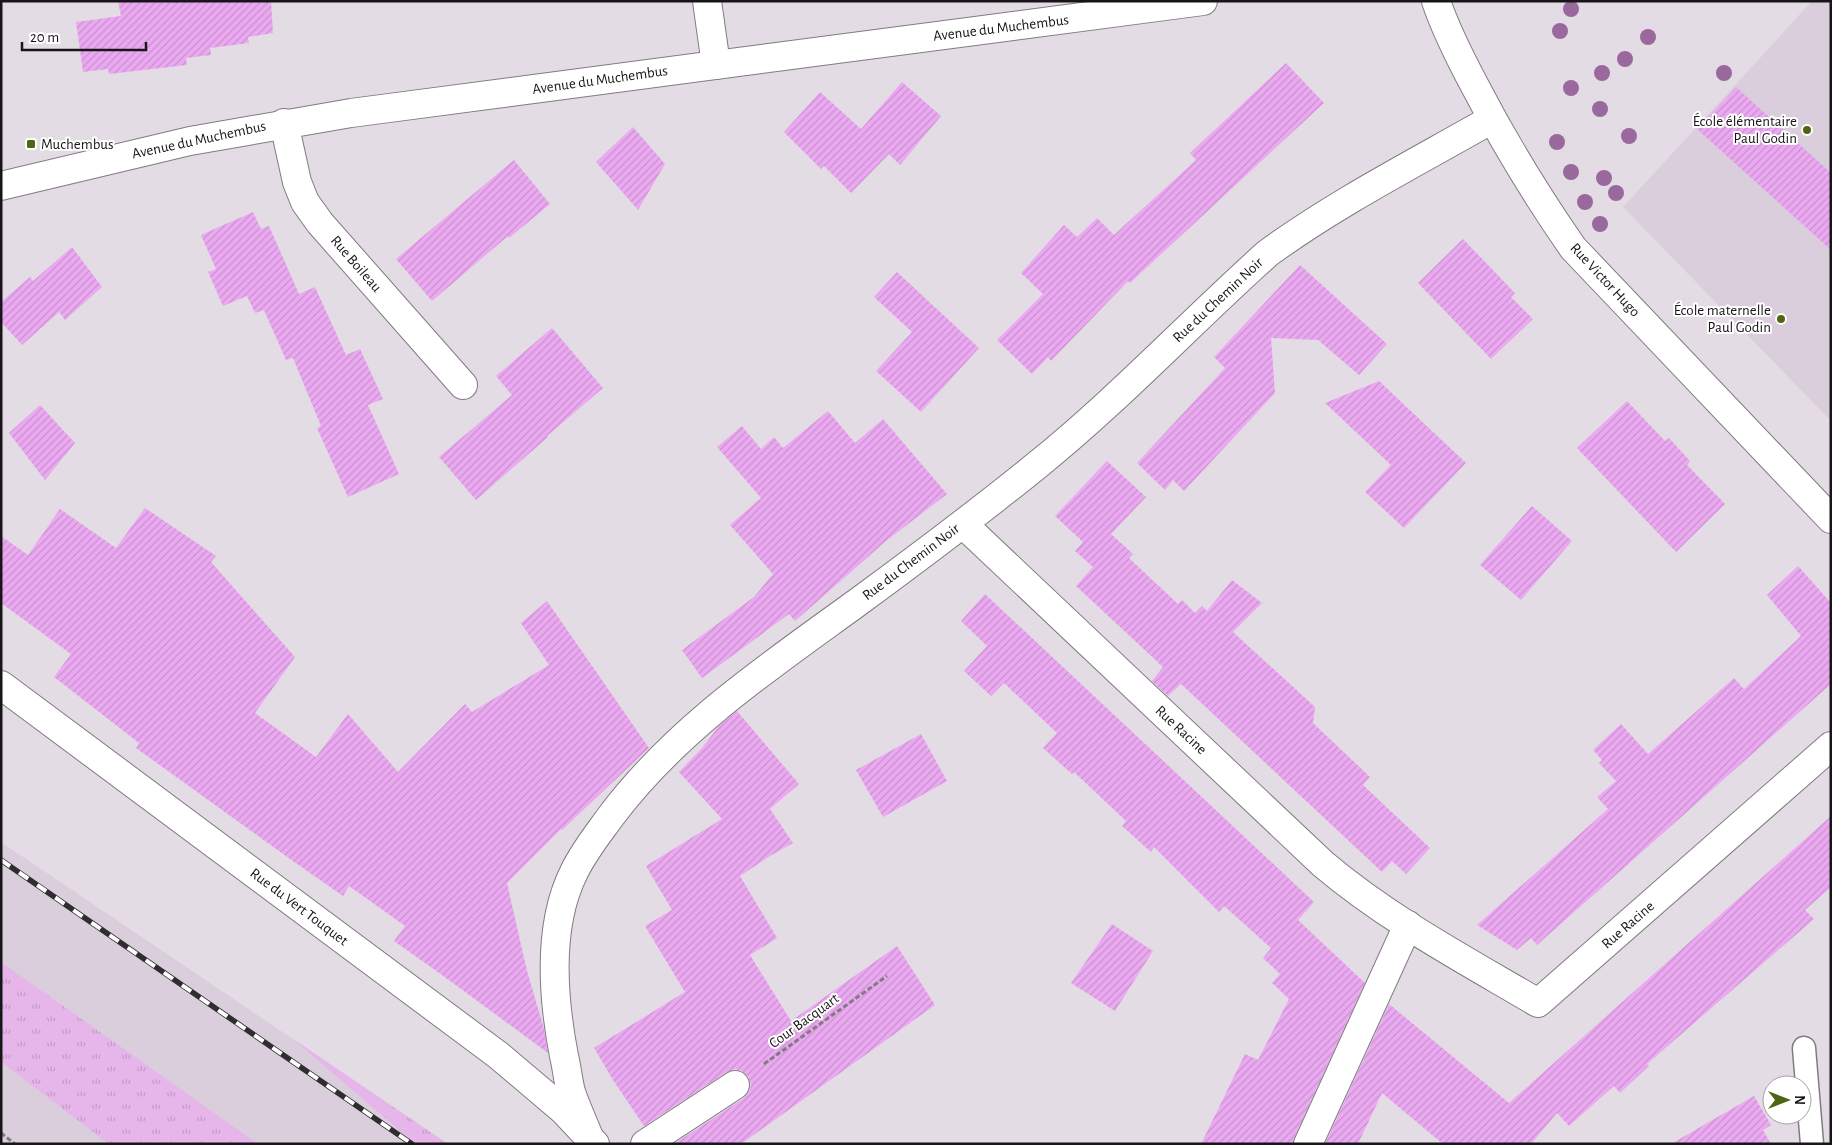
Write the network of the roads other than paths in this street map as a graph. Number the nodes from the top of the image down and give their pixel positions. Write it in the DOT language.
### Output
graph roads {
  1 [pos="707,1"];
  2 [pos="1202,1"];
  3 [pos="1436,1"];
  4 [pos="716,65"];
  5 [pos="1492,119"];
  6 [pos="284,123"];
  7 [pos="1,186"];
  8 [pos="462,385"];
  9 [pos="1831,519"];
  10 [pos="963,524"];
  11 [pos="1,686"];
  12 [pos="1831,746"];
  13 [pos="1408,926"];
  14 [pos="1804,1048"];
  15 [pos="735,1084"];
  16 [pos="592,1140"];
  17 [pos="645,1144"];
  18 [pos="1308,1144"];
  19 [pos="1812,1144"];
  1 -- 4 [label="street"];
  2 -- 4 [label="street, Avenue du Muchembus"];
  3 -- 5 [label="street, Rue Victor Hugo"];
  4 -- 6 [label="street, Avenue du Muchembus"];
  5 -- 9 [label="street, Rue Victor Hugo"];
  5 -- 10 [label="street, Rue du Chemin Noir"];
  6 -- 7 [label="street, Avenue du Muchembus"];
  6 -- 8 [label="street, Rue Boileau"];
  10 -- 13 [label="street, Rue Racine"];
  10 -- 16 [label="street, Rue du Chemin Noir"];
  11 -- 16 [label="street, Rue du Vert Touquet"];
  12 -- 13 [label="street, Rue Racine"];
  13 -- 18 [label="street"];
  14 -- 19 [label="lane"];
  15 -- 17 [label="street"];
}
